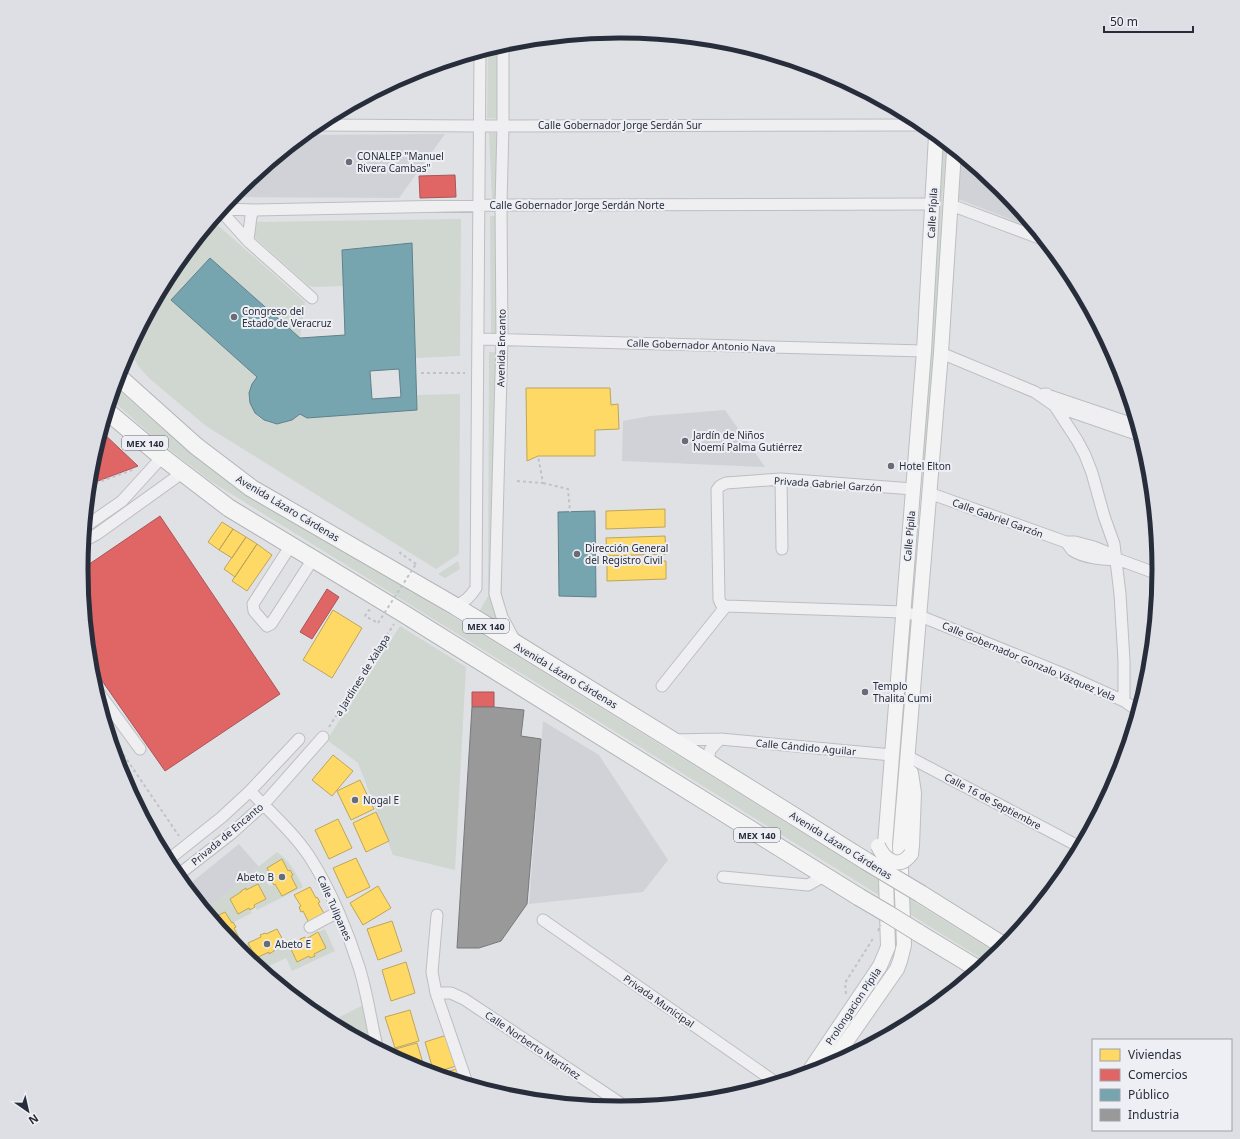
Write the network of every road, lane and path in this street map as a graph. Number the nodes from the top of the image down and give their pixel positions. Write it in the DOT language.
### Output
graph roads {
  1 [pos="503,51"];
  2 [pos="480,57"];
  3 [pos="329,125"];
  4 [pos="910,125"];
  5 [pos="479,126"];
  6 [pos="503,126"];
  7 [pos="936,142"];
  8 [pos="954,156"];
  9 [pos="932,204"];
  10 [pos="501,205"];
  11 [pos="952,205"];
  12 [pos="478,206"];
  13 [pos="229,210"];
  14 [pos="254,210"];
  15 [pos="225,214"];
  16 [pos="1035,237"];
  17 [pos="248,240"];
  18 [pos="312,298"];
  19 [pos="479,339"];
  20 [pos="502,339"];
  21 [pos="924,351"];
  22 [pos="941,353"];
  23 [pos="465,373"];
  24 [pos="422,374"];
  25 [pos="124,381"];
  26 [pos="1035,392"];
  27 [pos="1047,394"];
  28 [pos="1055,406"];
  29 [pos="112,415"];
  30 [pos="1130,423"];
  31 [pos="1133,433"];
  32 [pos="538,456"];
  33 [pos="162,457"];
  34 [pos="136,469"];
  35 [pos="182,473"];
  36 [pos="781,479"];
  37 [pos="516,481"];
  38 [pos="96,483"];
  39 [pos="543,483"];
  40 [pos="913,489"];
  41 [pos="929,493"];
  42 [pos="570,512"];
  43 [pos="91,522"];
  44 [pos="90,538"];
  45 [pos="291,545"];
  46 [pos="782,549"];
  47 [pos="401,552"];
  48 [pos="312,559"];
  49 [pos="1117,559"];
  50 [pos="1152,572"];
  51 [pos="455,606"];
  52 [pos="726,606"];
  53 [pos="903,612"];
  54 [pos="375,614"];
  55 [pos="920,616"];
  56 [pos="381,617"];
  57 [pos="398,618"];
  58 [pos="517,645"];
  59 [pos="662,686"];
  60 [pos="1124,701"];
  61 [pos="106,703"];
  62 [pos="1133,707"];
  63 [pos="323,737"];
  64 [pos="299,739"];
  65 [pos="720,739"];
  66 [pos="672,740"];
  67 [pos="140,749"];
  68 [pos="121,751"];
  69 [pos="892,755"];
  70 [pos="907,756"];
  71 [pos="708,762"];
  72 [pos="250,791"];
  73 [pos="263,804"];
  74 [pos="1075,844"];
  75 [pos="186,846"];
  76 [pos="173,856"];
  77 [pos="183,871"];
  78 [pos="824,876"];
  79 [pos="723,877"];
  80 [pos="338,912"];
  81 [pos="436,915"];
  82 [pos="543,920"];
  83 [pos="310,927"];
  84 [pos="883,934"];
  85 [pos="998,942"];
  86 [pos="904,945"];
  87 [pos="973,966"];
  88 [pos="436,994"];
  89 [pos="847,1013"];
  90 [pos="376,1041"];
  91 [pos="837,1054"];
  92 [pos="813,1065"];
  93 [pos="464,1078"];
  94 [pos="771,1079"];
  95 [pos="617,1101"];
  1 -- 6 [label="street, Avenida Encanto"];
  2 -- 5 [label="street"];
  3 -- 5 [label="street, Calle Gobernador Jorge Serdán Sur"];
  4 -- 6 [label="street, Calle Gobernador Jorge Serdán Sur"];
  5 -- 6 [label="street, Calle Gobernador Jorge Serdán Sur"];
  5 -- 12 [label="street"];
  6 -- 10 [label="street, Avenida Encanto"];
  7 -- 9 [label="main road, Calle Pípila"];
  8 -- 11 [label="main road, Calle Pípila"];
  9 -- 10 [label="street, Calle Gobernador Jorge Serdán Norte"];
  9 -- 21 [label="main road, Calle Pípila"];
  10 -- 12 [label="street, Calle Gobernador Jorge Serdán Norte"];
  10 -- 20 [label="street, Avenida Encanto"];
  11 -- 16 [label="street"];
  11 -- 22 [label="main road, Calle Pípila"];
  12 -- 14 [label="street, Calle Gobernador Jorge Serdán Norte"];
  12 -- 19 [label="street"];
  13 -- 14 [label="street, Calle Gobernador Jorge Serdán Norte"];
  14 -- 17 [label="street"];
  15 -- 17 [label="street"];
  17 -- 18 [label="street"];
  19 -- 20 [label="street, Calle Gobernador Antonio Nava"];
  19 -- 51 [label="street"];
  20 -- 21 [label="street, Calle Gobernador Antonio Nava"];
  20 -- 58 [label="street, Avenida Encanto"];
  21 -- 40 [label="main road, Calle Pípila"];
  22 -- 26 [label="street"];
  22 -- 41 [label="main road, Calle Pípila"];
  23 -- 24 [label="path"];
  25 -- 51 [label="highway, Avenida Lázaro Cárdenas / MEX 140"];
  26 -- 27 [label="street"];
  26 -- 28 [label="street"];
  27 -- 28 [label="street"];
  27 -- 30 [label="street"];
  28 -- 31 [label="street"];
  28 -- 49 [label="street"];
  29 -- 33 [label="highway, MEX 140"];
  32 -- 39 [label="path"];
  33 -- 35 [label="highway, MEX 140"];
  33 -- 43 [label="street"];
  34 -- 38 [label="path"];
  35 -- 44 [label="street"];
  35 -- 45 [label="highway, MEX 140"];
  36 -- 40 [label="street, Privada Gabriel Garzón"];
  36 -- 46 [label="street"];
  36 -- 52 [label="street, Privada Gabriel Garzón"];
  37 -- 39 [label="path"];
  39 -- 42 [label="path"];
  40 -- 53 [label="main road, Calle Pípila"];
  41 -- 49 [label="street, Calle Gabriel Garzón"];
  41 -- 55 [label="main road, Calle Pípila"];
  45 -- 48 [label="highway, MEX 140"];
  45 -- 48 [label="street"];
  47 -- 54 [label="path, bridge"];
  48 -- 57 [label="highway, MEX 140"];
  49 -- 50 [label="street, Calle Gabriel Garzón"];
  49 -- 60 [label="street"];
  51 -- 58 [label="highway, Avenida Lázaro Cárdenas / MEX 140"];
  52 -- 53 [label="street, Calle Gobernador Gonzalo Vázquez Vela"];
  52 -- 59 [label="street"];
  53 -- 55 [label="street, Calle Gobernador Gonzalo Vázquez Vela"];
  53 -- 69 [label="main road, Calle Pípila"];
  55 -- 60 [label="street, Calle Gobernador Gonzalo Vázquez Vela"];
  55 -- 70 [label="main road, Calle Pípila"];
  56 -- 57 [label="path"];
  57 -- 63 [label="path, a Jardines de Xalapa"];
  57 -- 78 [label="highway, MEX 140"];
  58 -- 66 [label="highway, Avenida Lázaro Cárdenas / MEX 140"];
  60 -- 62 [label="street, Calle Gobernador Gonzalo Vázquez Vela"];
  61 -- 67 [label="street"];
  63 -- 73 [label="street, Privada de Encanto"];
  64 -- 72 [label="street, Privada de Encanto"];
  65 -- 66 [label="street, Calle Cándido Aguilar"];
  65 -- 69 [label="street, Calle Cándido Aguilar"];
  65 -- 71 [label="street"];
  66 -- 71 [label="highway, Avenida Lázaro Cárdenas / MEX 140"];
  68 -- 75 [label="path"];
  69 -- 70 [label="main road, bridge"];
  69 -- 84 [label="main road, Calle Pípila"];
  70 -- 74 [label="street, Calle 16 de Septiembre"];
  70 -- 86 [label="main road, Calle Pípila"];
  71 -- 85 [label="highway, Avenida Lázaro Cárdenas / MEX 140, bridge"];
  72 -- 73 [label="street, Calle Tulipanes"];
  72 -- 75 [label="street, Privada de Encanto"];
  73 -- 77 [label="street, Privada de Encanto"];
  73 -- 80 [label="street, Calle Tulipanes"];
  75 -- 76 [label="street, Privada de Encanto"];
  78 -- 79 [label="street"];
  78 -- 87 [label="highway, MEX 140, bridge"];
  80 -- 83 [label="street"];
  80 -- 90 [label="street, Calle Tulipanes"];
  81 -- 88 [label="street"];
  82 -- 94 [label="street, Privada Municipal"];
  84 -- 89 [label="path"];
  84 -- 89 [label="main road, Prolongacion Pípila"];
  86 -- 91 [label="main road, Prolongacion Pípila"];
  88 -- 93 [label="street"];
  88 -- 95 [label="street, Calle Norberto Martínez"];
  89 -- 92 [label="main road, Prolongacion Pípila"];
}
